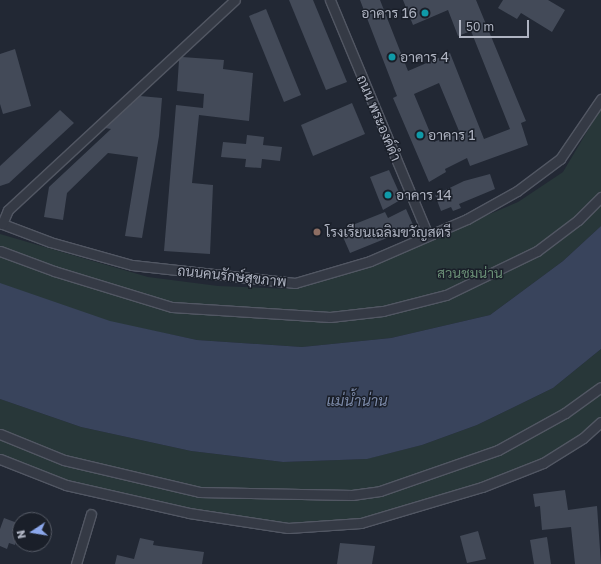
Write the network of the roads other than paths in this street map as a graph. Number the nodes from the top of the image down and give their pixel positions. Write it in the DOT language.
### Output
graph roads {
  1 [pos="234,0"];
  2 [pos="330,0"];
  3 [pos="601,99"];
  4 [pos="601,197"];
  5 [pos="1,224"];
  6 [pos="428,235"];
  7 [pos="0,252"];
  8 [pos="601,387"];
  9 [pos="601,422"];
  10 [pos="0,434"];
  11 [pos="0,458"];
  12 [pos="91,514"];
  13 [pos="76,564"];
  1 -- 5 [label="street"];
  2 -- 6 [label="street, ถนน พระองค์ดำ"];
  3 -- 6 [label="street, ถนนคนรักษ์สุขภาพ"];
  4 -- 7 [label="street"];
  5 -- 6 [label="street, ถนนคนรักษ์สุขภาพ"];
  8 -- 10 [label="street"];
  9 -- 11 [label="street"];
  12 -- 13 [label="street"];
}
